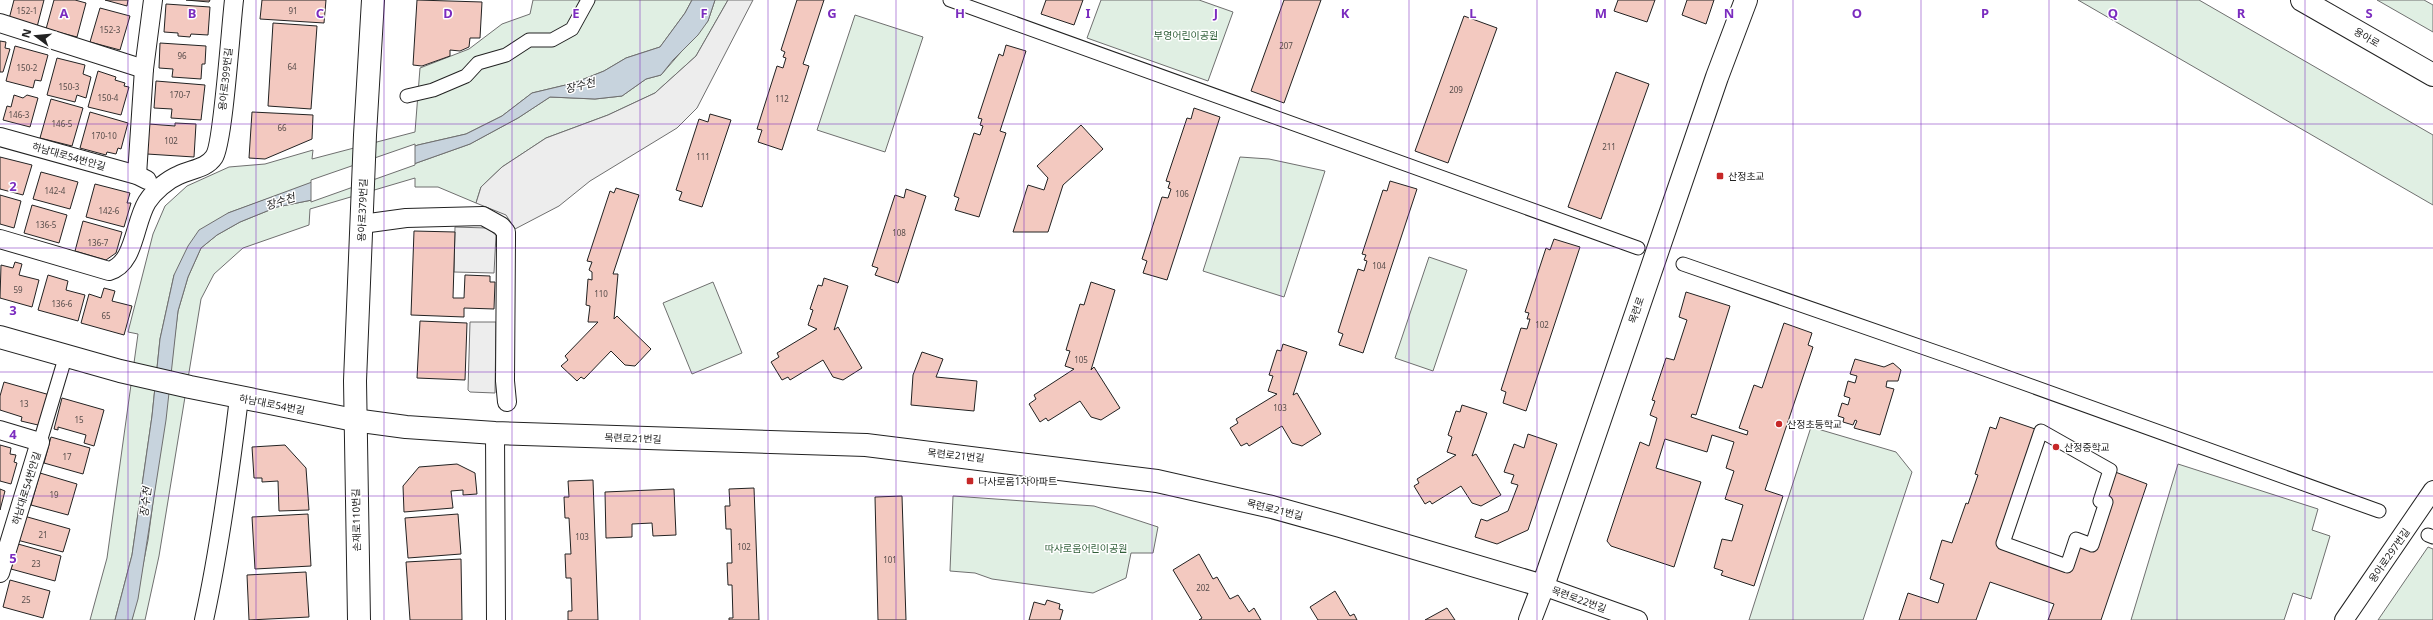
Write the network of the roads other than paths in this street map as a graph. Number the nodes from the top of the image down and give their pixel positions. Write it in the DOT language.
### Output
graph roads {
  1 [pos="153,0"];
  2 [pos="234,0"];
  3 [pos="373,0"];
  4 [pos="588,0"];
  5 [pos="950,0"];
  6 [pos="1746,0"];
  7 [pos="2302,0"];
  8 [pos="0,23"];
  9 [pos="144,69"];
  10 [pos="2433,75"];
  11 [pos="407,96"];
  12 [pos="0,137"];
  13 [pos="137,175"];
  14 [pos="160,187"];
  15 [pos="362,215"];
  16 [pos="0,239"];
  17 [pos="1638,248"];
  18 [pos="1683,264"];
  19 [pos="0,337"];
  20 [pos="66,355"];
  21 [pos="240,398"];
  22 [pos="507,402"];
  23 [pos="354,420"];
  24 [pos="0,430"];
  25 [pos="495,433"];
  26 [pos="40,442"];
  27 [pos="2433,490"];
  28 [pos="2379,511"];
  29 [pos="2003,544"];
  30 [pos="0,573"];
  31 [pos="1543,586"];
  32 [pos="204,620"];
  33 [pos="359,620"];
  34 [pos="496,620"];
  35 [pos="1530,620"];
  36 [pos="1638,620"];
  37 [pos="2344,620"];
  1 -- 9 [label="street"];
  2 -- 14 [label="street, 용아로399번길"];
  3 -- 15 [label="street, 용아로379번길"];
  4 -- 11 [label="street"];
  5 -- 17 [label="street"];
  6 -- 31 [label="street, 목련로"];
  7 -- 10 [label="street, 용아로"];
  8 -- 9 [label="street"];
  9 -- 13 [label="street"];
  12 -- 13 [label="street, 하남대로54번안길"];
  13 -- 14 [label="street, 하남대로54번안길"];
  14 -- 16 [label="street"];
  15 -- 22 [label="street"];
  15 -- 23 [label="street, 용아로379번길"];
  18 -- 28 [label="street"];
  19 -- 20 [label="street"];
  20 -- 21 [label="street, 하남대로54번길"];
  20 -- 26 [label="street"];
  21 -- 23 [label="street, 하남대로54번길"];
  21 -- 32 [label="street"];
  23 -- 25 [label="street, 목련로21번길"];
  23 -- 33 [label="street, 손재로110번길"];
  24 -- 26 [label="street, 하남대로54번안길"];
  25 -- 31 [label="street, 목련로21번길"];
  25 -- 34 [label="street"];
  26 -- 30 [label="street, 하남대로54번안길"];
  27 -- 37 [label="street, 용아로297번길"];
  29 -- 29 [label="street"];
  31 -- 35 [label="street, 목련로"];
  31 -- 36 [label="street, 목련로22번길"];
}
